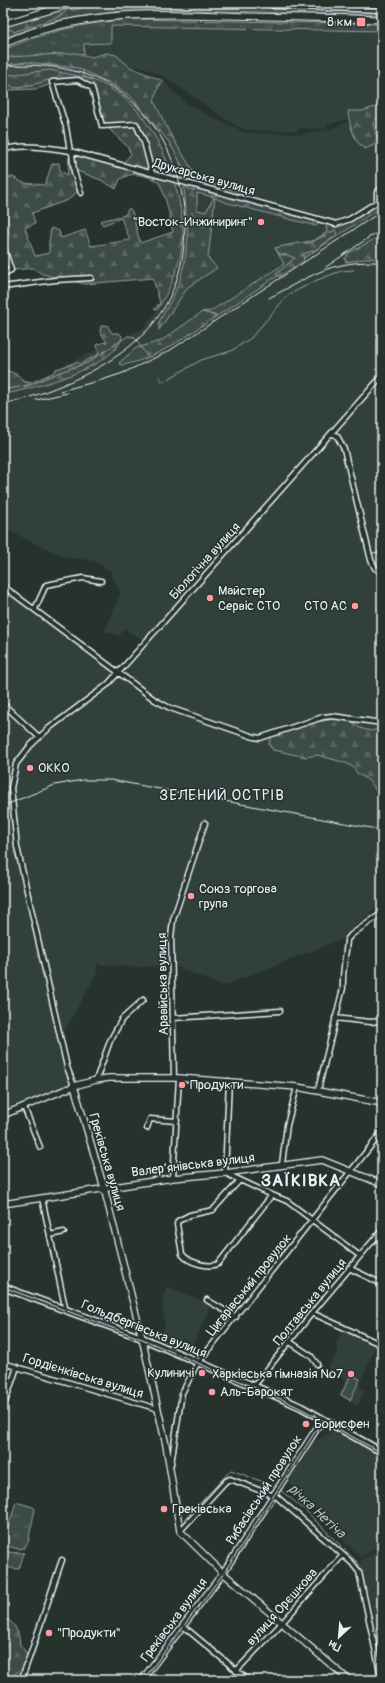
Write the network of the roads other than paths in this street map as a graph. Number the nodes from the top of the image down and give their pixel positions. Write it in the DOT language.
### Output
graph roads {
  1 [pos="74,3"];
  2 [pos="268,3"];
  3 [pos="322,3"];
  4 [pos="317,7"];
  5 [pos="382,10"];
  6 [pos="3,24"];
  7 [pos="3,128"];
  8 [pos="5,149"];
  9 [pos="70,151"];
  10 [pos="152,173"];
  11 [pos="382,188"];
  12 [pos="81,193"];
  13 [pos="3,246"];
  14 [pos="3,274"];
  15 [pos="91,278"];
  16 [pos="3,287"];
  17 [pos="382,376"];
  18 [pos="332,433"];
  19 [pos="382,573"];
  20 [pos="101,581"];
  21 [pos="3,586"];
  22 [pos="35,609"];
  23 [pos="118,673"];
  24 [pos="3,704"];
  25 [pos="382,723"];
  26 [pos="39,738"];
  27 [pos="30,746"];
  28 [pos="205,823"];
  29 [pos="382,913"];
  30 [pos="144,1000"];
  31 [pos="280,1011"];
  32 [pos="173,1018"];
  33 [pos="335,1018"];
  34 [pos="382,1022"];
  35 [pos="176,1078"];
  36 [pos="96,1080"];
  37 [pos="230,1081"];
  38 [pos="74,1086"];
  39 [pos="297,1087"];
  40 [pos="318,1090"];
  41 [pos="382,1103"];
  42 [pos="24,1106"];
  43 [pos="3,1115"];
  44 [pos="177,1121"];
  45 [pos="147,1128"];
  46 [pos="382,1132"];
  47 [pos="40,1147"];
  48 [pos="282,1164"];
  49 [pos="351,1172"];
  50 [pos="224,1173"];
  51 [pos="173,1178"];
  52 [pos="240,1180"];
  53 [pos="382,1184"];
  54 [pos="104,1188"];
  55 [pos="272,1195"];
  56 [pos="42,1198"];
  57 [pos="3,1204"];
  58 [pos="313,1220"];
  59 [pos="382,1230"];
  60 [pos="64,1232"];
  61 [pos="50,1235"];
  62 [pos="376,1237"];
  63 [pos="382,1241"];
  64 [pos="360,1256"];
  65 [pos="349,1268"];
  66 [pos="382,1284"];
  67 [pos="3,1287"];
  68 [pos="208,1300"];
  69 [pos="64,1309"];
  70 [pos="312,1314"];
  71 [pos="236,1318"];
  72 [pos="142,1338"];
  73 [pos="290,1342"];
  74 [pos="382,1345"];
  75 [pos="199,1362"];
  76 [pos="3,1363"];
  77 [pos="317,1364"];
  78 [pos="17,1367"];
  79 [pos="254,1386"];
  80 [pos="3,1408"];
  81 [pos="158,1409"];
  82 [pos="323,1419"];
  83 [pos="382,1452"];
  84 [pos="170,1468"];
  85 [pos="274,1496"];
  86 [pos="180,1531"];
  87 [pos="342,1556"];
  88 [pos="62,1560"];
  89 [pos="224,1574"];
  90 [pos="282,1624"];
  91 [pos="183,1626"];
  92 [pos="236,1671"];
  93 [pos="21,1680"];
  94 [pos="142,1680"];
  95 [pos="248,1680"];
  96 [pos="349,1680"];
  97 [pos="379,1680"];
  1 -- 6 [label="street"];
  2 -- 4 [label="street"];
  3 -- 4 [label="street"];
  4 -- 5 [label="street"];
  7 -- 8 [label="street"];
  8 -- 9 [label="street, Друкарська вулиця"];
  9 -- 10 [label="street, Друкарська вулиця"];
  9 -- 10 [label="street"];
  9 -- 12 [label="street"];
  10 -- 11 [label="street, Друкарська вулиця"];
  13 -- 14 [label="street"];
  15 -- 16 [label="street"];
  17 -- 18 [label="street, Біологічна вулиця"];
  18 -- 19 [label="street"];
  18 -- 23 [label="street, Біологічна вулиця"];
  20 -- 22 [label="street"];
  21 -- 22 [label="street"];
  22 -- 23 [label="street"];
  23 -- 25 [label="street"];
  23 -- 26 [label="street, Біологічна вулиця"];
  24 -- 26 [label="street"];
  26 -- 27 [label="street, Біологічна вулиця"];
  27 -- 38 [label="street, Греківська вулиця"];
  28 -- 32 [label="street, Аравійська вулиця"];
  29 -- 33 [label="street"];
  30 -- 36 [label="street"];
  31 -- 32 [label="street"];
  32 -- 35 [label="street, Аравійська вулиця"];
  33 -- 34 [label="street"];
  33 -- 40 [label="street"];
  35 -- 36 [label="street"];
  35 -- 37 [label="street"];
  35 -- 44 [label="street, Аравійська вулиця"];
  36 -- 38 [label="street"];
  37 -- 39 [label="street"];
  37 -- 50 [label="street"];
  38 -- 42 [label="street"];
  38 -- 54 [label="street, Греківська вулиця"];
  39 -- 40 [label="street"];
  39 -- 48 [label="street"];
  40 -- 41 [label="street"];
  42 -- 43 [label="street"];
  42 -- 47 [label="street"];
  44 -- 45 [label="street"];
  44 -- 51 [label="street, Аравійська вулиця"];
  46 -- 49 [label="street, Цигарівський провулок"];
  48 -- 49 [label="street, Валер’янівська вулиця"];
  48 -- 50 [label="street, Валер’янівська вулиця"];
  49 -- 53 [label="street, Валер’янівська вулиця"];
  49 -- 58 [label="street, Цигарівський провулок"];
  50 -- 51 [label="street, Валер’янівська вулиця"];
  50 -- 52 [label="street"];
  51 -- 54 [label="street, Валер’янівська вулиця"];
  52 -- 55 [label="street"];
  52 -- 55 [label="street"];
  54 -- 56 [label="street, Валер’янівська вулиця"];
  54 -- 72 [label="street, Греківська вулиця"];
  55 -- 58 [label="street"];
  56 -- 57 [label="street, Валер’янівська вулиця"];
  56 -- 61 [label="street"];
  58 -- 64 [label="street"];
  58 -- 71 [label="street, Цигарівський провулок"];
  59 -- 62 [label="street, Полтавська вулиця"];
  60 -- 61 [label="street"];
  61 -- 69 [label="street"];
  62 -- 63 [label="street"];
  62 -- 64 [label="street, Полтавська вулиця"];
  64 -- 65 [label="street, Полтавська вулиця"];
  65 -- 66 [label="street"];
  65 -- 70 [label="street, Полтавська вулиця"];
  67 -- 69 [label="main road, Гольдбергівська вулиця"];
  68 -- 71 [label="street"];
  69 -- 72 [label="main road, Гольдбергівська вулиця"];
  70 -- 73 [label="street, Полтавська вулиця"];
  70 -- 74 [label="street"];
  71 -- 75 [label="street, Цигарівський провулок"];
  72 -- 75 [label="main road, Гольдбергівська вулиця"];
  72 -- 81 [label="street, Греківська вулиця"];
  73 -- 77 [label="street"];
  73 -- 79 [label="street, Полтавська вулиця"];
  75 -- 79 [label="main road, Гольдбергівська вулиця"];
  75 -- 84 [label="street, Цигарівський провулок"];
  76 -- 78 [label="street, Гордієнківська вулиця"];
  78 -- 80 [label="street"];
  78 -- 81 [label="street, Гордієнківська вулиця"];
  79 -- 82 [label="main road, Гольдбергівська вулиця"];
  81 -- 84 [label="street, Греківська вулиця"];
  82 -- 83 [label="main road, Гольдбергівська вулиця"];
  82 -- 85 [label="street, Рибасівський провулок"];
  84 -- 86 [label="street, Греківська вулиця"];
  85 -- 86 [label="street"];
  85 -- 87 [label="street"];
  85 -- 89 [label="street, Рибасівський провулок"];
  86 -- 89 [label="street, Греківська вулиця"];
  87 -- 90 [label="street, вулиця Орєшкова"];
  87 -- 97 [label="street"];
  88 -- 93 [label="street"];
  89 -- 90 [label="street"];
  89 -- 91 [label="street, Греківська вулиця"];
  90 -- 92 [label="street, вулиця Орєшкова"];
  90 -- 96 [label="street"];
  91 -- 92 [label="street"];
  91 -- 94 [label="street, Греківська вулиця"];
  92 -- 95 [label="street"];
}
